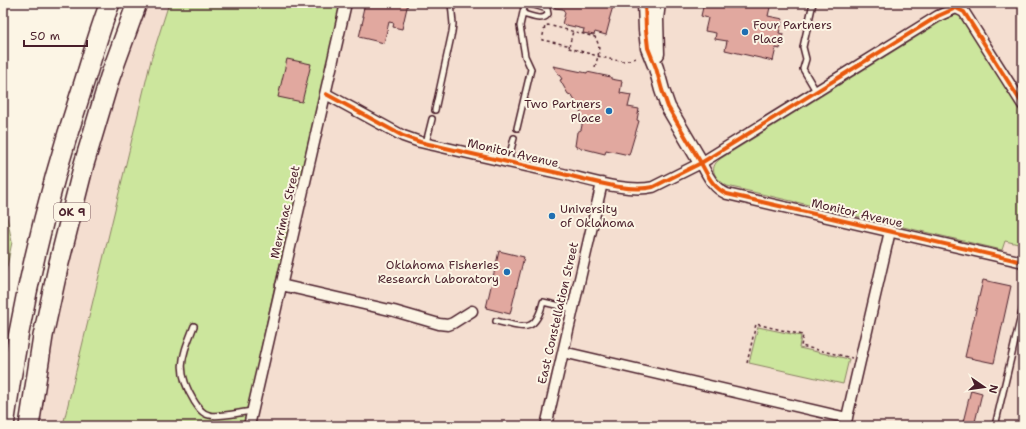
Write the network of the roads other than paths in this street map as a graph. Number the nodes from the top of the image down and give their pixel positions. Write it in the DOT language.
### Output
graph roads {
  1 [pos="110,3"];
  2 [pos="137,3"];
  3 [pos="346,3"];
  4 [pos="451,3"];
  5 [pos="527,3"];
  6 [pos="645,3"];
  7 [pos="658,3"];
  8 [pos="813,3"];
  9 [pos="952,6"];
  10 [pos="965,8"];
  11 [pos="523,14"];
  12 [pos="656,68"];
  13 [pos="816,91"];
  14 [pos="326,94"];
  15 [pos="1023,105"];
  16 [pos="435,110"];
  17 [pos="432,119"];
  18 [pos="517,128"];
  19 [pos="514,138"];
  20 [pos="426,143"];
  21 [pos="508,162"];
  22 [pos="701,163"];
  23 [pos="602,183"];
  24 [pos="890,231"];
  25 [pos="1023,262"];
  26 [pos="281,285"];
  27 [pos="1023,307"];
  28 [pos="573,309"];
  29 [pos="472,311"];
  30 [pos="496,320"];
  31 [pos="194,326"];
  32 [pos="563,352"];
  33 [pos="252,411"];
  34 [pos="846,422"];
  35 [pos="4,426"];
  36 [pos="29,426"];
  37 [pos="249,426"];
  38 [pos="546,426"];
  39 [pos="995,426"];
  1 -- 35 [label="highway, OK 9"];
  2 -- 36 [label="highway, OK 9"];
  3 -- 14 [label="street, Merrimac Street"];
  4 -- 16 [label="lane"];
  5 -- 11 [label="lane"];
  5 -- 11 [label="lane"];
  6 -- 12 [label="street"];
  7 -- 12 [label="street"];
  8 -- 13 [label="lane"];
  9 -- 10 [label="street"];
  9 -- 13 [label="street, Monitor Avenue"];
  10 -- 15 [label="street"];
  11 -- 18 [label="lane"];
  12 -- 22 [label="street"];
  13 -- 22 [label="street, Monitor Avenue"];
  14 -- 20 [label="street, Monitor Avenue"];
  14 -- 26 [label="street, Merrimac Street"];
  17 -- 20 [label="lane"];
  19 -- 21 [label="lane"];
  20 -- 21 [label="street, Monitor Avenue"];
  21 -- 23 [label="street, Monitor Avenue"];
  22 -- 23 [label="street, Monitor Avenue"];
  22 -- 24 [label="street, Monitor Avenue"];
  23 -- 28 [label="street, East Constellation Street"];
  24 -- 25 [label="street, Monitor Avenue"];
  24 -- 34 [label="street"];
  26 -- 29 [label="street"];
  26 -- 33 [label="street, Merrimac Street"];
  27 -- 39 [label="lane"];
  28 -- 30 [label="lane"];
  28 -- 32 [label="street, East Constellation Street"];
  31 -- 33 [label="lane"];
  32 -- 34 [label="street"];
  32 -- 38 [label="street, East Constellation Street"];
  33 -- 37 [label="street, Merrimac Street"];
}
